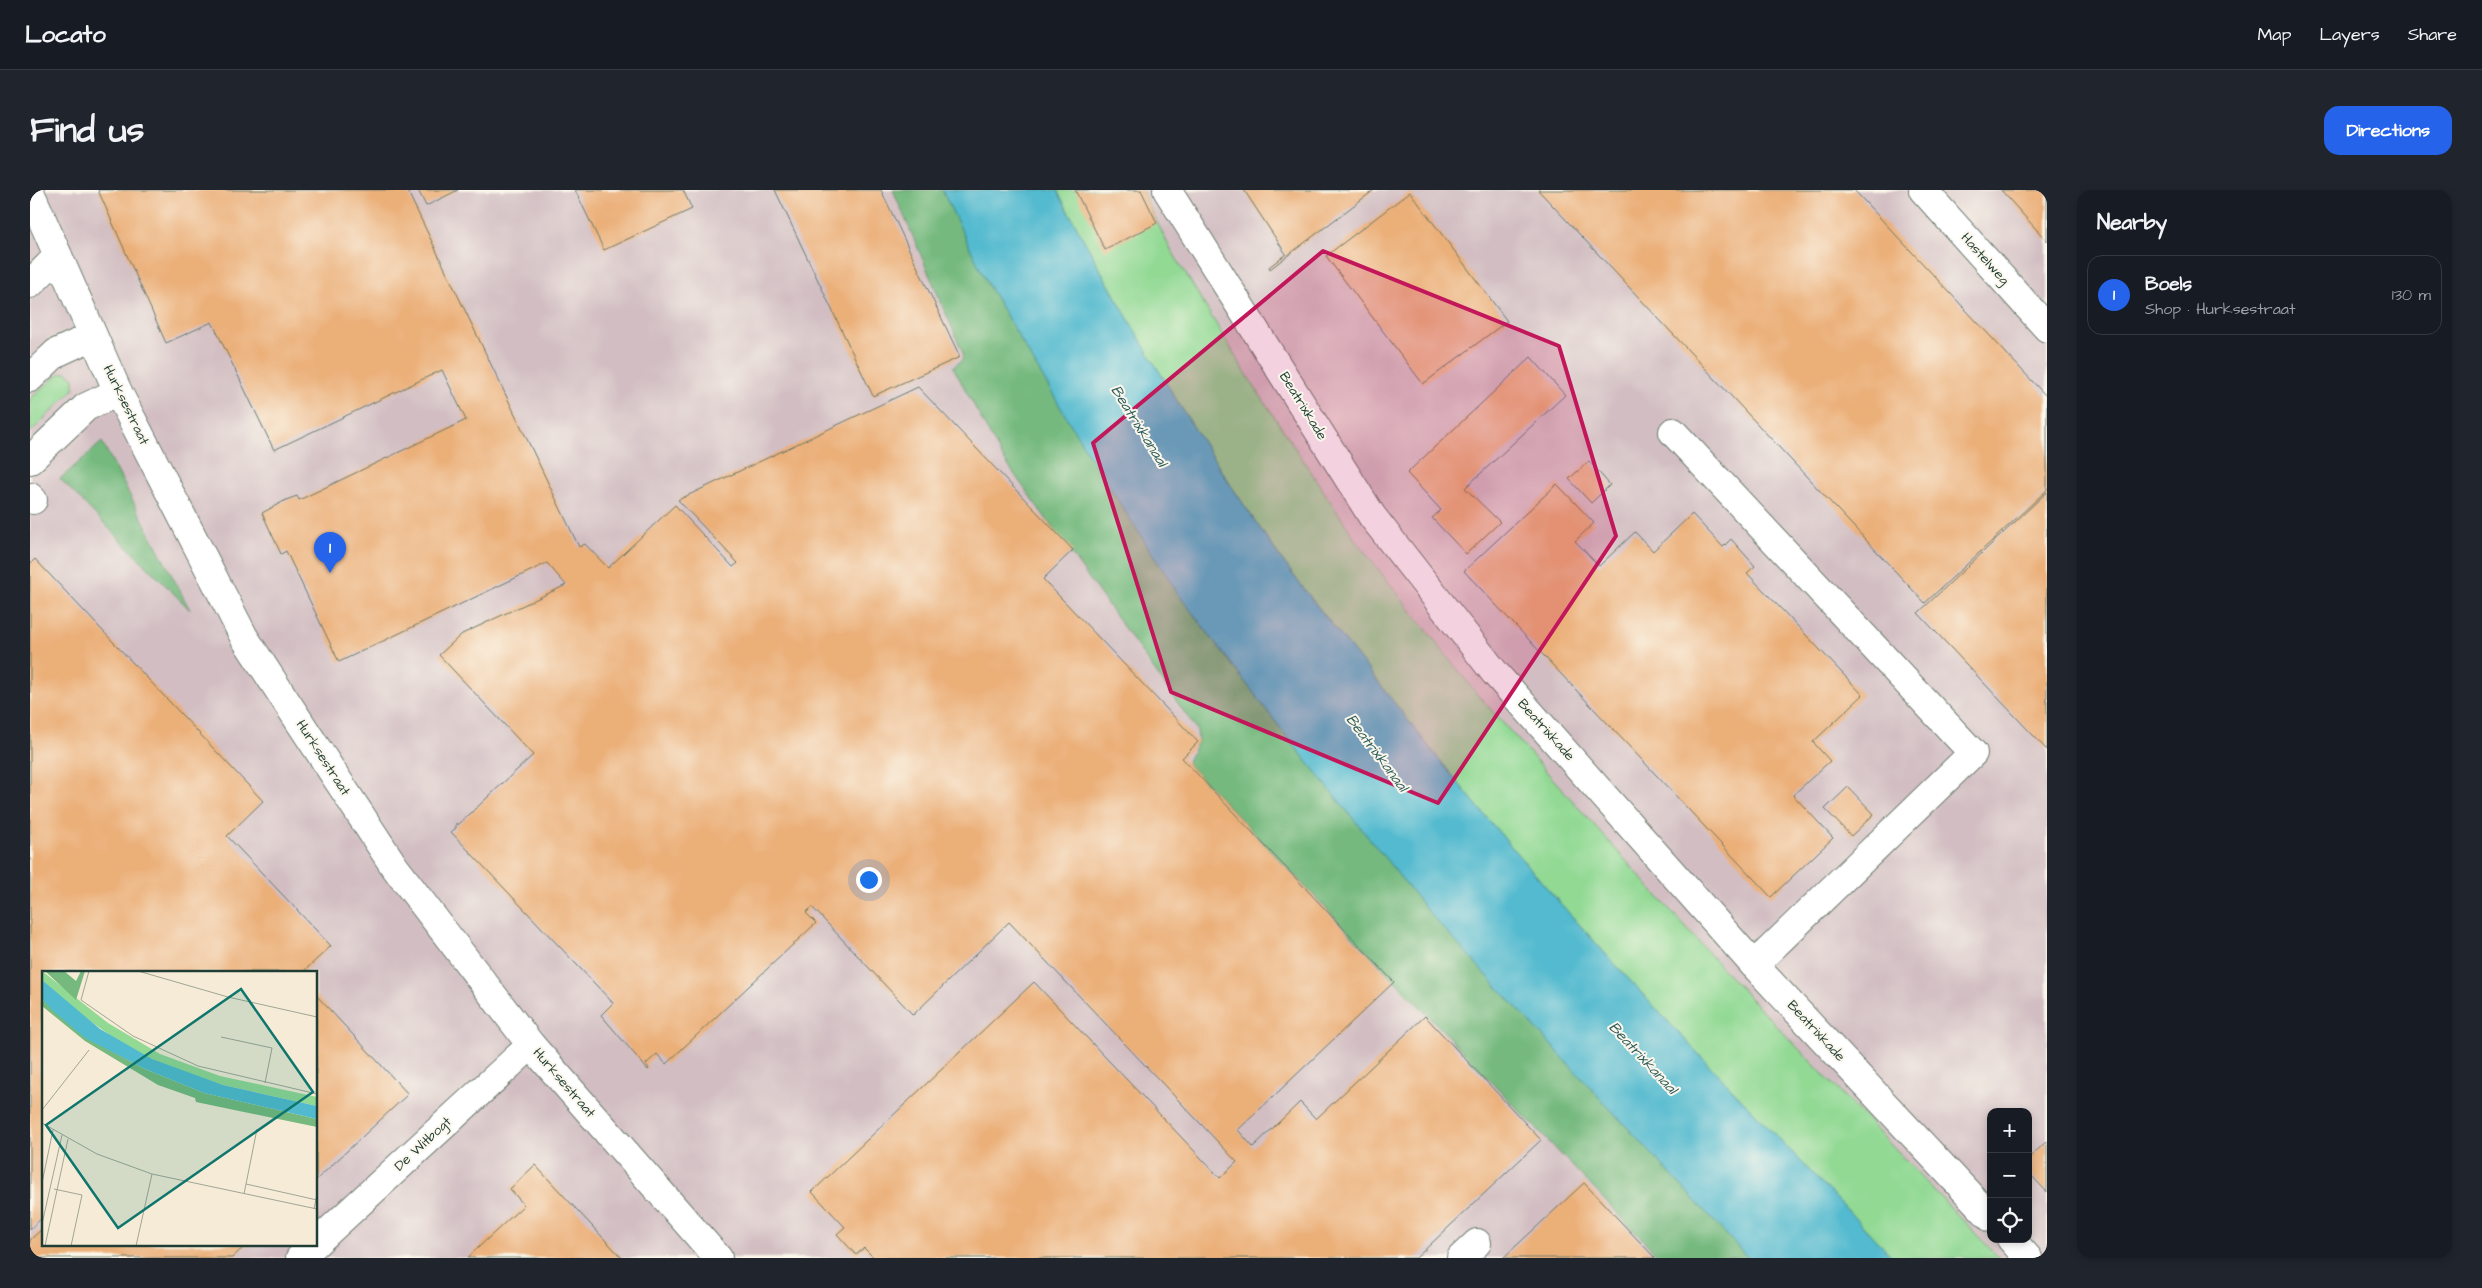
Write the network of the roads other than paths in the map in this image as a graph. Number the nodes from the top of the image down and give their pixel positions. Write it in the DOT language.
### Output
graph roads {
  1 [pos="1167,190"];
  2 [pos="1923,190"];
  3 [pos="30,192"];
  4 [pos="58,256"];
  5 [pos="30,284"];
  6 [pos="2047,328"];
  7 [pos="93,336"];
  8 [pos="30,378"];
  9 [pos="118,392"];
  10 [pos="1673,432"];
  11 [pos="30,460"];
  12 [pos="1754,965"];
  13 [pos="531,1045"];
  14 [pos="1987,1214"];
  15 [pos="318,1242"];
  16 [pos="2014,1243"];
  17 [pos="314,1246"];
  18 [pos="300,1258"];
  19 [pos="718,1258"];
  20 [pos="2028,1258"];
  1 -- 12 [label="street, Beatrixkade"];
  2 -- 6 [label="street, Hastelweg"];
  3 -- 4 [label="street, Hurksestraat"];
  4 -- 5 [label="street"];
  4 -- 7 [label="street, Hurksestraat"];
  7 -- 8 [label="street"];
  7 -- 9 [label="street, Hurksestraat"];
  9 -- 11 [label="street"];
  9 -- 13 [label="street, Hurksestraat"];
  10 -- 12 [label="street"];
  12 -- 14 [label="street, Beatrixkade"];
  13 -- 15 [label="street, De Witbogt"];
  13 -- 19 [label="street, Hurksestraat"];
  16 -- 20 [label="street"];
  17 -- 18 [label="street, De Witbogt"];
}
